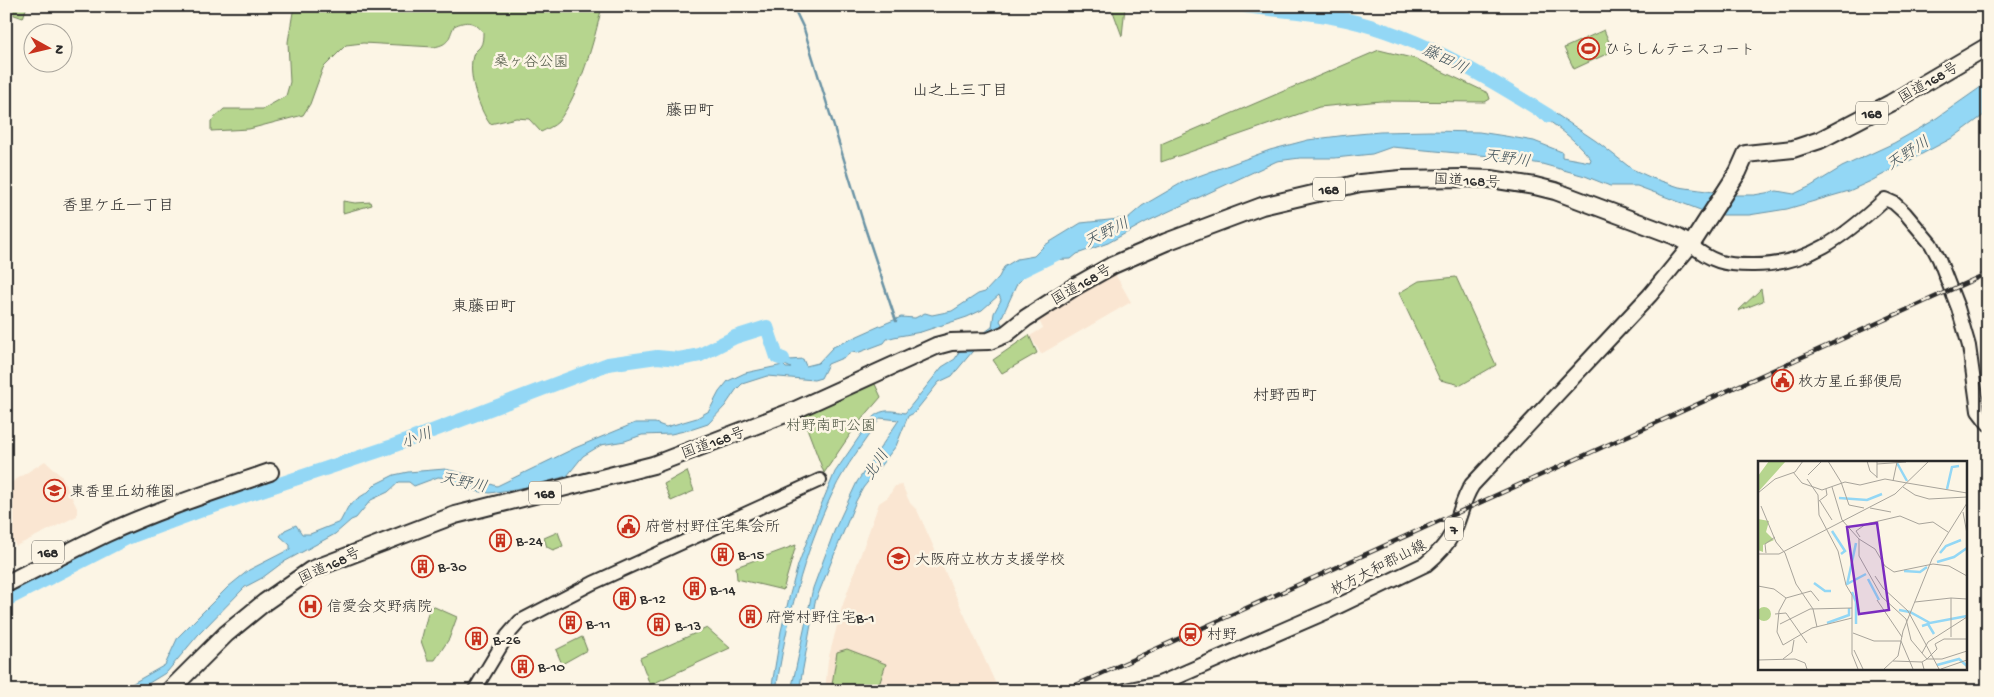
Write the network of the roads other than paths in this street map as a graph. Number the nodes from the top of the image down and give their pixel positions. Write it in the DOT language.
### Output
graph roads {
  1 [pos="1988,46"];
  2 [pos="1692,244"];
  3 [pos="1988,424"];
  4 [pos="820,480"];
  5 [pos="6,575"];
  6 [pos="6,584"];
  7 [pos="169,691"];
  8 [pos="474,691"];
  9 [pos="1125,691"];
  1 -- 2 [label="highway, 国道168号 / 168"];
  2 -- 3 [label="street"];
  2 -- 7 [label="highway, 国道168号 / 168"];
  2 -- 9 [label="main road, 枚方大和郡山線 / 7"];
  4 -- 8 [label="street"];
  5 -- 6 [label="highway, 168"];
}
